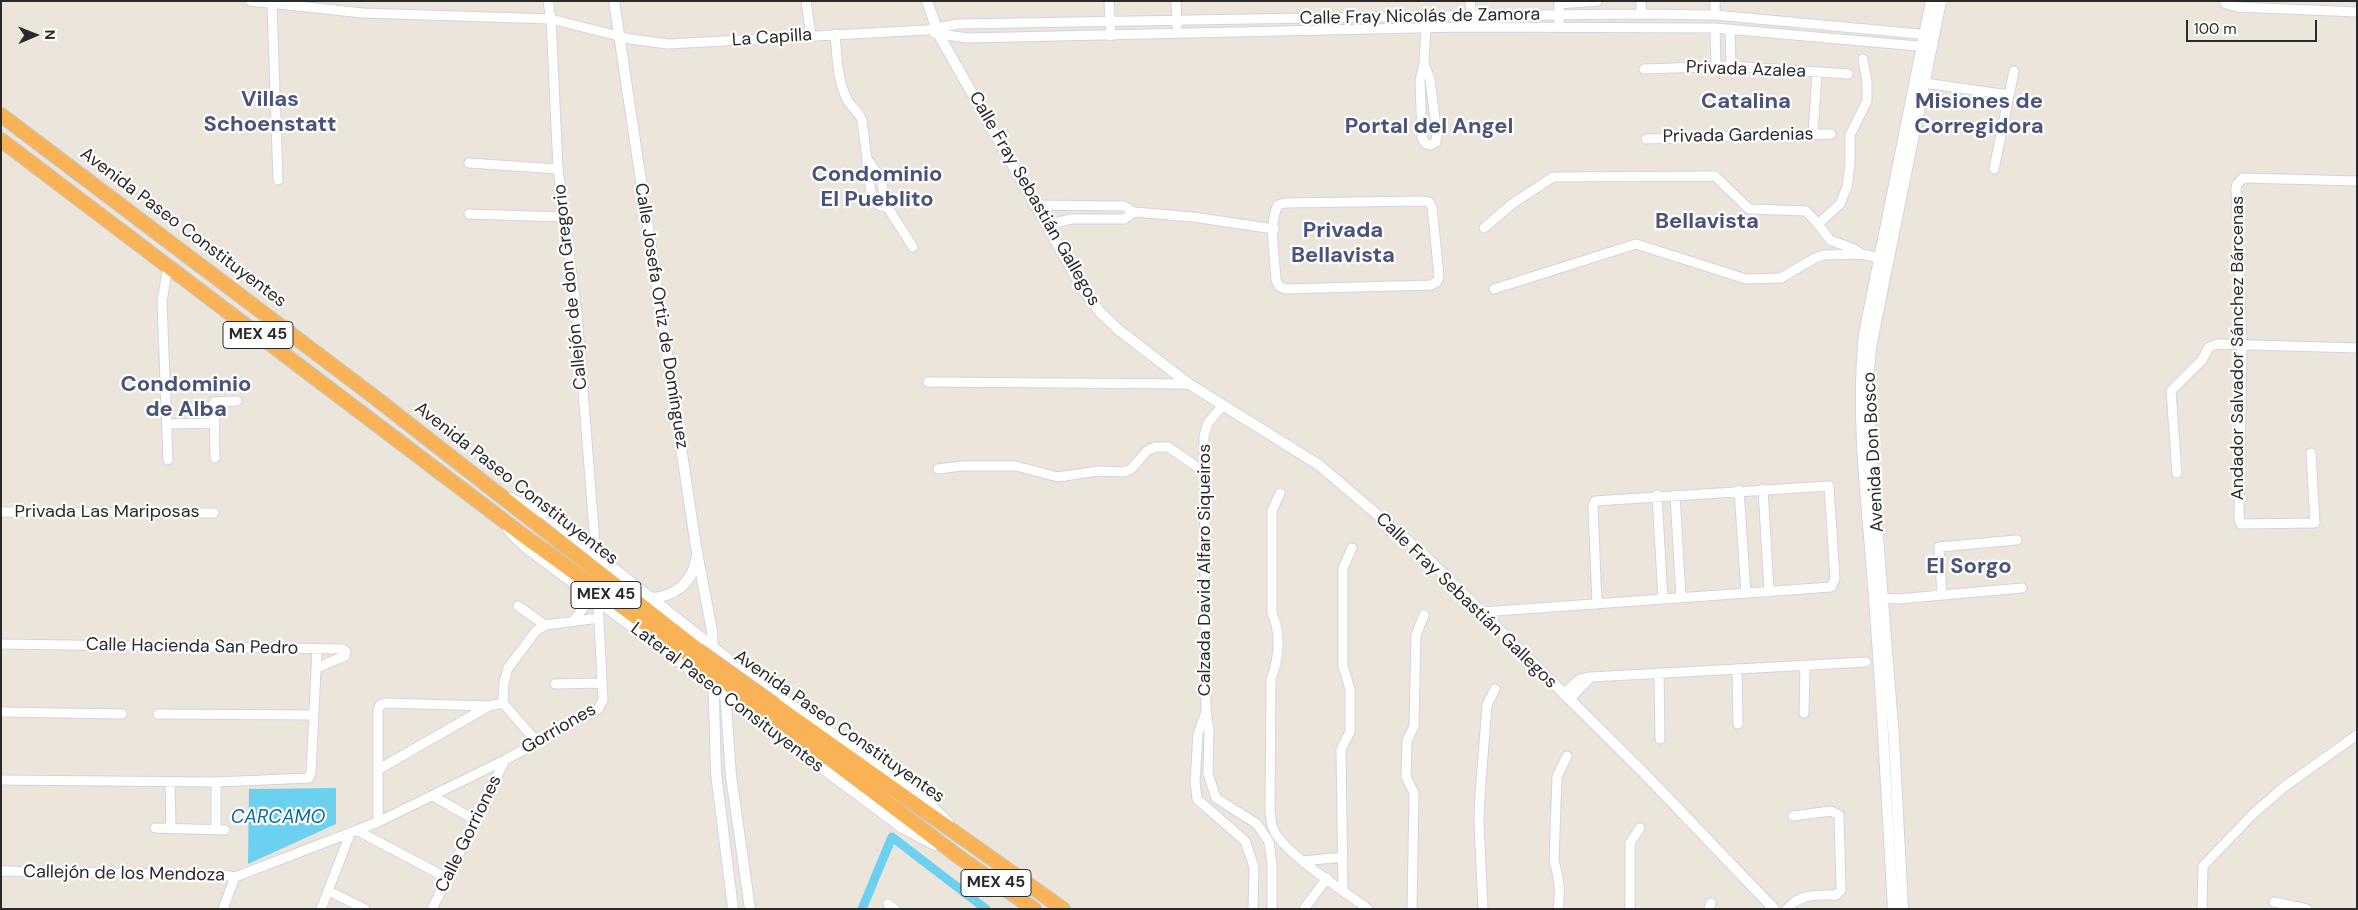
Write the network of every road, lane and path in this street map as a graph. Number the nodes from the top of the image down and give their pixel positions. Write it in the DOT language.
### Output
graph roads {
  1 [pos="250,1"];
  2 [pos="548,1"];
  3 [pos="614,1"];
  4 [pos="806,1"];
  5 [pos="927,1"];
  6 [pos="1109,1"];
  7 [pos="1176,1"];
  8 [pos="1470,1"];
  9 [pos="1597,1"];
  10 [pos="1640,1"];
  11 [pos="1715,1"];
  12 [pos="1931,1"];
  13 [pos="1941,1"];
  14 [pos="1556,3"];
  15 [pos="2225,3"];
  16 [pos="272,4"];
  17 [pos="2357,12"];
  18 [pos="1641,14"];
  19 [pos="1598,15"];
  20 [pos="1697,15"];
  21 [pos="1715,15"];
  22 [pos="1426,16"];
  23 [pos="1472,16"];
  24 [pos="1559,16"];
  25 [pos="551,19"];
  26 [pos="1177,20"];
  27 [pos="1110,22"];
  28 [pos="1426,28"];
  29 [pos="1472,28"];
  30 [pos="1698,28"];
  31 [pos="1715,28"];
  32 [pos="1730,28"];
  33 [pos="1559,29"];
  34 [pos="934,31"];
  35 [pos="834,34"];
  36 [pos="1178,34"];
  37 [pos="1929,35"];
  38 [pos="618,36"];
  39 [pos="811,36"];
  40 [pos="1111,36"];
  41 [pos="1927,46"];
  42 [pos="1864,59"];
  43 [pos="1424,64"];
  44 [pos="1716,66"];
  45 [pos="1731,66"];
  46 [pos="1644,70"];
  47 [pos="2014,71"];
  48 [pos="1817,72"];
  49 [pos="1848,74"];
  50 [pos="1924,83"];
  51 [pos="2009,95"];
  52 [pos="1,115"];
  53 [pos="1813,134"];
  54 [pos="1831,134"];
  55 [pos="1646,139"];
  56 [pos="1,140"];
  57 [pos="868,159"];
  58 [pos="469,163"];
  59 [pos="558,169"];
  60 [pos="1994,169"];
  61 [pos="278,180"];
  62 [pos="2357,181"];
  63 [pos="1034,205"];
  64 [pos="888,208"];
  65 [pos="1134,212"];
  66 [pos="469,214"];
  67 [pos="564,217"];
  68 [pos="1818,224"];
  69 [pos="1046,225"];
  70 [pos="1484,228"];
  71 [pos="1274,229"];
  72 [pos="914,247"];
  73 [pos="1861,254"];
  74 [pos="1885,259"];
  75 [pos="168,266"];
  76 [pos="1494,289"];
  77 [pos="2242,346"];
  78 [pos="2357,348"];
  79 [pos="928,382"];
  80 [pos="1189,384"];
  81 [pos="237,401"];
  82 [pos="1222,405"];
  83 [pos="213,423"];
  84 [pos="167,424"];
  85 [pos="2311,453"];
  86 [pos="1867,456"];
  87 [pos="215,458"];
  88 [pos="168,460"];
  89 [pos="938,469"];
  90 [pos="1203,470"];
  91 [pos="2176,473"];
  92 [pos="1763,489"];
  93 [pos="1739,490"];
  94 [pos="496,492"];
  95 [pos="1280,493"];
  96 [pos="1657,495"];
  97 [pos="1675,495"];
  98 [pos="483,505"];
  99 [pos="1,512"];
  100 [pos="214,513"];
  101 [pos="2017,540"];
  102 [pos="1352,548"];
  103 [pos="697,553"];
  104 [pos="596,555"];
  105 [pos="2022,588"];
  106 [pos="1769,592"];
  107 [pos="1746,593"];
  108 [pos="1942,595"];
  109 [pos="652,598"];
  110 [pos="1681,598"];
  111 [pos="1883,598"];
  112 [pos="1663,599"];
  113 [pos="595,600"];
  114 [pos="1597,604"];
  115 [pos="518,606"];
  116 [pos="1482,612"];
  117 [pos="1424,615"];
  118 [pos="599,618"];
  119 [pos="573,621"];
  120 [pos="545,626"];
  121 [pos="712,631"];
  122 [pos="1,644"];
  123 [pos="712,646"];
  124 [pos="317,649"];
  125 [pos="722,654"];
  126 [pos="1866,662"];
  127 [pos="1805,665"];
  128 [pos="316,668"];
  129 [pos="1737,669"];
  130 [pos="1659,673"];
  131 [pos="747,674"];
  132 [pos="602,683"];
  133 [pos="555,684"];
  134 [pos="713,688"];
  135 [pos="1495,689"];
  136 [pos="773,693"];
  137 [pos="725,696"];
  138 [pos="1566,697"];
  139 [pos="503,703"];
  140 [pos="489,706"];
  141 [pos="741,708"];
  142 [pos="1206,711"];
  143 [pos="1,712"];
  144 [pos="1804,713"];
  145 [pos="122,714"];
  146 [pos="158,714"];
  147 [pos="313,715"];
  148 [pos="760,722"];
  149 [pos="1738,724"];
  150 [pos="2357,735"];
  151 [pos="1660,739"];
  152 [pos="537,742"];
  153 [pos="1567,756"];
  154 [pos="505,760"];
  155 [pos="379,769"];
  156 [pos="716,773"];
  157 [pos="731,776"];
  158 [pos="1,780"];
  159 [pos="170,782"];
  160 [pos="216,782"];
  161 [pos="433,796"];
  162 [pos="1793,816"];
  163 [pos="475,820"];
  164 [pos="378,822"];
  165 [pos="155,828"];
  166 [pos="171,828"];
  167 [pos="1640,828"];
  168 [pos="354,833"];
  169 [pos="970,843"];
  170 [pos="1343,857"];
  171 [pos="959,858"];
  172 [pos="1303,860"];
  173 [pos="1,871"];
  174 [pos="235,877"];
  175 [pos="447,878"];
  176 [pos="1326,878"];
  177 [pos="1343,890"];
  178 [pos="329,891"];
  179 [pos="2274,902"];
  180 [pos="223,909"];
  181 [pos="321,909"];
  182 [pos="365,909"];
  183 [pos="432,909"];
  184 [pos="733,909"];
  185 [pos="750,909"];
  186 [pos="1034,909"];
  187 [pos="1063,909"];
  188 [pos="1253,909"];
  189 [pos="1272,909"];
  190 [pos="1304,909"];
  191 [pos="1368,909"];
  192 [pos="1412,909"];
  193 [pos="1483,909"];
  194 [pos="1558,909"];
  195 [pos="1630,909"];
  196 [pos="1774,909"];
  197 [pos="1787,909"];
  198 [pos="1893,909"];
  199 [pos="1903,909"];
  200 [pos="2202,909"];
  201 [pos="2307,909"];
  1 -- 16 [label="street"];
  2 -- 25 [label="street, Callejón de don Gregorio"];
  3 -- 38 [label="street, Calle Josefa Ortiz de Domínguez"];
  4 -- 39 [label="street"];
  5 -- 34 [label="street, Calle Fray Sebastián Gallegos"];
  6 -- 27 [label="street"];
  7 -- 26 [label="street"];
  8 -- 23 [label="street"];
  9 -- 14 [label="street"];
  9 -- 19 [label="street"];
  10 -- 18 [label="street"];
  11 -- 21 [label="street"];
  12 -- 37 [label="street, Avenida Don Bosco"];
  13 -- 37 [label="street, Avenida Don Bosco"];
  14 -- 24 [label="street"];
  15 -- 17 [label="street"];
  16 -- 25 [label="street"];
  16 -- 61 [label="street"];
  18 -- 19 [label="street, Calle Fray Nicolás de Zamora"];
  18 -- 20 [label="street, Calle Fray Nicolás de Zamora"];
  19 -- 24 [label="street, Calle Fray Nicolás de Zamora"];
  20 -- 21 [label="street, Calle Fray Nicolás de Zamora"];
  20 -- 30 [label="street"];
  21 -- 37 [label="street, Calle Fray Nicolás de Zamora"];
  22 -- 23 [label="street, Calle Fray Nicolás de Zamora"];
  22 -- 26 [label="street, Calle Fray Nicolás de Zamora"];
  22 -- 28 [label="street"];
  23 -- 24 [label="street, Calle Fray Nicolás de Zamora"];
  23 -- 29 [label="street"];
  24 -- 33 [label="street"];
  25 -- 38 [label="street, La Capilla"];
  25 -- 59 [label="street, Callejón de don Gregorio"];
  26 -- 27 [label="street, Calle Fray Nicolás de Zamora"];
  26 -- 36 [label="street"];
  27 -- 34 [label="street, Calle Fray Nicolás de Zamora"];
  27 -- 40 [label="street"];
  28 -- 29 [label="street, Calle Fray Nicolás de Zamora"];
  28 -- 36 [label="street, Calle Fray Nicolás de Zamora"];
  28 -- 43 [label="street"];
  29 -- 33 [label="street, Calle Fray Nicolás de Zamora"];
  30 -- 31 [label="street, Calle Fray Nicolás de Zamora"];
  30 -- 33 [label="street, Calle Fray Nicolás de Zamora"];
  31 -- 32 [label="street, Calle Fray Nicolás de Zamora"];
  31 -- 44 [label="street"];
  32 -- 41 [label="street, Calle Fray Nicolás de Zamora"];
  32 -- 45 [label="street"];
  34 -- 35 [label="street, La Capilla"];
  34 -- 40 [label="street, Calle Fray Nicolás de Zamora"];
  34 -- 63 [label="street, Calle Fray Sebastián Gallegos"];
  35 -- 39 [label="street, La Capilla"];
  35 -- 57 [label="street"];
  36 -- 40 [label="street, Calle Fray Nicolás de Zamora"];
  37 -- 41 [label="street, Avenida Don Bosco"];
  38 -- 39 [label="street, La Capilla"];
  38 -- 103 [label="street, Calle Josefa Ortiz de Domínguez"];
  41 -- 50 [label="street, Avenida Don Bosco"];
  41 -- 74 [label="street, Avenida Don Bosco"];
  42 -- 68 [label="street"];
  43 -- 43 [label="street"];
  44 -- 45 [label="street, Privada Azalea"];
  44 -- 46 [label="street, Privada Azalea"];
  45 -- 48 [label="street, Privada Azalea"];
  47 -- 51 [label="street"];
  48 -- 49 [label="street, Privada Azalea"];
  48 -- 53 [label="street"];
  50 -- 51 [label="street"];
  50 -- 74 [label="street, Avenida Don Bosco"];
  51 -- 60 [label="street"];
  52 -- 94 [label="highway, Avenida Paseo Constituyentes / MEX 45"];
  53 -- 54 [label="street, Privada Gardenias"];
  53 -- 55 [label="street, Privada Gardenias"];
  56 -- 75 [label="highway, Avenida Paseo Constituyentes / MEX 45"];
  57 -- 64 [label="street"];
  57 -- 64 [label="street"];
  58 -- 59 [label="street"];
  59 -- 67 [label="street, Callejón de don Gregorio"];
  62 -- 77 [label="street, Andador Salvador Sánchez Bárcenas"];
  63 -- 65 [label="street"];
  63 -- 69 [label="street, Calle Fray Sebastián Gallegos"];
  64 -- 72 [label="street"];
  65 -- 69 [label="street"];
  65 -- 71 [label="street"];
  66 -- 67 [label="street"];
  67 -- 104 [label="street, Callejón de don Gregorio"];
  68 -- 70 [label="street"];
  68 -- 73 [label="street"];
  69 -- 80 [label="street, Calle Fray Sebastián Gallegos"];
  71 -- 71 [label="street"];
  73 -- 74 [label="street"];
  73 -- 76 [label="street"];
  74 -- 86 [label="street, Avenida Don Bosco"];
  75 -- 84 [label="street"];
  75 -- 98 [label="highway, Avenida Paseo Constituyentes / MEX 45"];
  77 -- 78 [label="street"];
  77 -- 85 [label="street, Andador Salvador Sánchez Bárcenas"];
  77 -- 91 [label="street"];
  79 -- 80 [label="street"];
  80 -- 82 [label="street, Calle Fray Sebastián Gallegos"];
  81 -- 83 [label="street"];
  82 -- 90 [label="street, Calzada David Alfaro Siqueiros"];
  82 -- 116 [label="street, Calle Fray Sebastián Gallegos"];
  83 -- 84 [label="street"];
  83 -- 87 [label="street"];
  84 -- 88 [label="street"];
  86 -- 111 [label="street, Avenida Don Bosco"];
  86 -- 198 [label="street, Avenida Don Bosco"];
  89 -- 90 [label="street"];
  90 -- 142 [label="street, Calzada David Alfaro Siqueiros"];
  92 -- 93 [label="street"];
  92 -- 106 [label="street"];
  92 -- 106 [label="street"];
  93 -- 97 [label="street"];
  93 -- 107 [label="street"];
  94 -- 104 [label="street, Lateral Paseo Consituyentes"];
  94 -- 169 [label="highway, Avenida Paseo Constituyentes / MEX 45, bridge"];
  95 -- 172 [label="street"];
  96 -- 97 [label="street"];
  96 -- 112 [label="street"];
  96 -- 114 [label="street"];
  97 -- 110 [label="street"];
  98 -- 113 [label="street, Lateral Paseo Consituyentes"];
  98 -- 171 [label="highway, Avenida Paseo Constituyentes / MEX 45, bridge"];
  99 -- 100 [label="street, Privada Las Mariposas"];
  101 -- 108 [label="street"];
  102 -- 170 [label="street"];
  103 -- 109 [label="street"];
  103 -- 121 [label="street, Calle Josefa Ortiz de Domínguez"];
  104 -- 109 [label="street, Lateral Paseo Consituyentes"];
  105 -- 108 [label="street"];
  106 -- 107 [label="street"];
  107 -- 110 [label="street"];
  108 -- 111 [label="street"];
  109 -- 123 [label="street, Lateral Paseo Consituyentes"];
  110 -- 112 [label="street"];
  111 -- 199 [label="street, Avenida Don Bosco"];
  112 -- 114 [label="street"];
  113 -- 118 [label="street, Gorriones"];
  113 -- 119 [label="street"];
  113 -- 134 [label="street, Lateral Paseo Consituyentes"];
  114 -- 116 [label="street"];
  115 -- 120 [label="street"];
  116 -- 138 [label="street, Calle Fray Sebastián Gallegos"];
  117 -- 192 [label="street"];
  118 -- 119 [label="street"];
  118 -- 132 [label="street, Gorriones"];
  119 -- 120 [label="street"];
  120 -- 139 [label="street"];
  121 -- 123 [label="street, Calle Josefa Ortiz de Domínguez"];
  121 -- 125 [label="street, Calle Josefa Ortiz de Domínguez"];
  122 -- 124 [label="street, Calle Hacienda San Pedro"];
  123 -- 125 [label="street, Lateral Paseo Consituyentes"];
  123 -- 134 [label="street, Calle Josefa Ortiz de Domínguez"];
  124 -- 128 [label="street"];
  124 -- 128 [label="street, Calle Hacienda San Pedro"];
  125 -- 131 [label="street, Lateral Paseo Consituyentes"];
  125 -- 137 [label="street, Calle Josefa Ortiz de Domínguez"];
  126 -- 127 [label="street"];
  127 -- 129 [label="street"];
  127 -- 144 [label="street"];
  128 -- 147 [label="street"];
  129 -- 130 [label="street"];
  129 -- 149 [label="street"];
  130 -- 138 [label="street"];
  130 -- 151 [label="street"];
  131 -- 136 [label="street, Lateral Paseo Consituyentes"];
  131 -- 141 [label="street"];
  132 -- 133 [label="street"];
  132 -- 152 [label="street, Gorriones"];
  134 -- 137 [label="street, Lateral Paseo Consituyentes"];
  134 -- 156 [label="street, Calle Josefa Ortiz de Domínguez"];
  135 -- 193 [label="street"];
  136 -- 148 [label="street"];
  136 -- 169 [label="street, Lateral Paseo Consituyentes"];
  137 -- 141 [label="street, Lateral Paseo Consituyentes"];
  137 -- 157 [label="street, Calle Josefa Ortiz de Domínguez"];
  138 -- 196 [label="street, Calle Fray Sebastián Gallegos"];
  139 -- 140 [label="street"];
  139 -- 152 [label="street"];
  140 -- 155 [label="street"];
  140 -- 155 [label="street"];
  141 -- 148 [label="street, Lateral Paseo Consituyentes"];
  142 -- 188 [label="street, Calzada David Alfaro Siqueiros"];
  142 -- 189 [label="street, Calzada David Alfaro Siqueiros"];
  143 -- 145 [label="street"];
  146 -- 147 [label="street"];
  147 -- 160 [label="street"];
  148 -- 171 [label="street, Lateral Paseo Consituyentes"];
  150 -- 200 [label="street"];
  152 -- 154 [label="street, Gorriones"];
  153 -- 194 [label="street"];
  154 -- 161 [label="street, Gorriones"];
  154 -- 163 [label="street, Calle Gorriones"];
  155 -- 164 [label="street"];
  156 -- 157 [label="street"];
  156 -- 184 [label="street, Calle Josefa Ortiz de Domínguez"];
  157 -- 185 [label="street, Calle Josefa Ortiz de Domínguez"];
  158 -- 159 [label="street"];
  159 -- 160 [label="street"];
  159 -- 166 [label="street"];
  160 -- 166 [label="street"];
  161 -- 163 [label="street"];
  161 -- 164 [label="street, Callejón de los Mendoza"];
  162 -- 197 [label="street"];
  163 -- 175 [label="street, Calle Gorriones"];
  164 -- 168 [label="street, Callejón de los Mendoza"];
  165 -- 166 [label="street"];
  167 -- 195 [label="street"];
  168 -- 174 [label="street, Callejón de los Mendoza"];
  168 -- 175 [label="street"];
  168 -- 178 [label="street"];
  169 -- 187 [label="highway, Avenida Paseo Constituyentes / MEX 45"];
  170 -- 172 [label="street"];
  170 -- 177 [label="street"];
  171 -- 186 [label="highway, Avenida Paseo Constituyentes / MEX 45"];
  172 -- 176 [label="street"];
  173 -- 174 [label="street, Callejón de los Mendoza"];
  174 -- 180 [label="street"];
  175 -- 183 [label="street, Calle Gorriones"];
  176 -- 177 [label="street"];
  176 -- 190 [label="street"];
  177 -- 191 [label="street"];
  178 -- 181 [label="street"];
  178 -- 182 [label="street"];
  179 -- 201 [label="street"];
}
